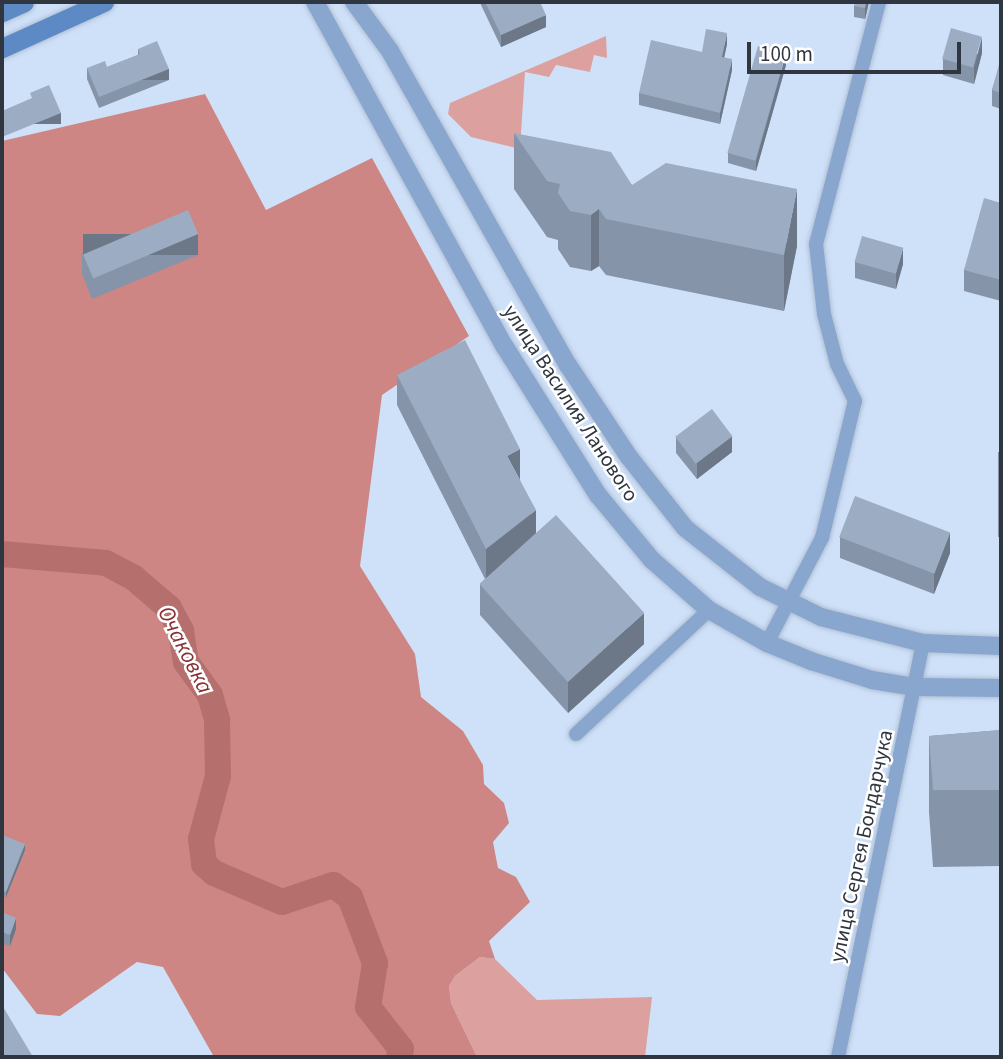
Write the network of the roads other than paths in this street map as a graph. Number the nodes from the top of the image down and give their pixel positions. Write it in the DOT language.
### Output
graph roads {
  1 [pos="24,2"];
  2 [pos="104,2"];
  3 [pos="315,2"];
  4 [pos="354,2"];
  5 [pos="879,2"];
  6 [pos="2,12"];
  7 [pos="2,48"];
  8 [pos="788,602"];
  9 [pos="709,610"];
  10 [pos="767,643"];
  11 [pos="923,643"];
  12 [pos="1001,646"];
  13 [pos="915,687"];
  14 [pos="1001,688"];
  15 [pos="576,734"];
  16 [pos="838,1057"];
  1 -- 6 [label="main road"];
  2 -- 7 [label="main road"];
  3 -- 9 [label="street, улица Василия Ланового"];
  4 -- 8 [label="street, улица Василия Ланового"];
  5 -- 8 [label="street"];
  8 -- 10 [label="street"];
  8 -- 11 [label="street, улица Василия Ланового"];
  9 -- 10 [label="street, улица Василия Ланового"];
  9 -- 15 [label="street"];
  10 -- 13 [label="street, улица Василия Ланового"];
  11 -- 12 [label="street, улица Василия Ланового"];
  11 -- 13 [label="street, улица Сергея Бондарчука"];
  13 -- 14 [label="street, улица Василия Ланового"];
  13 -- 16 [label="street, улица Сергея Бондарчука"];
}
